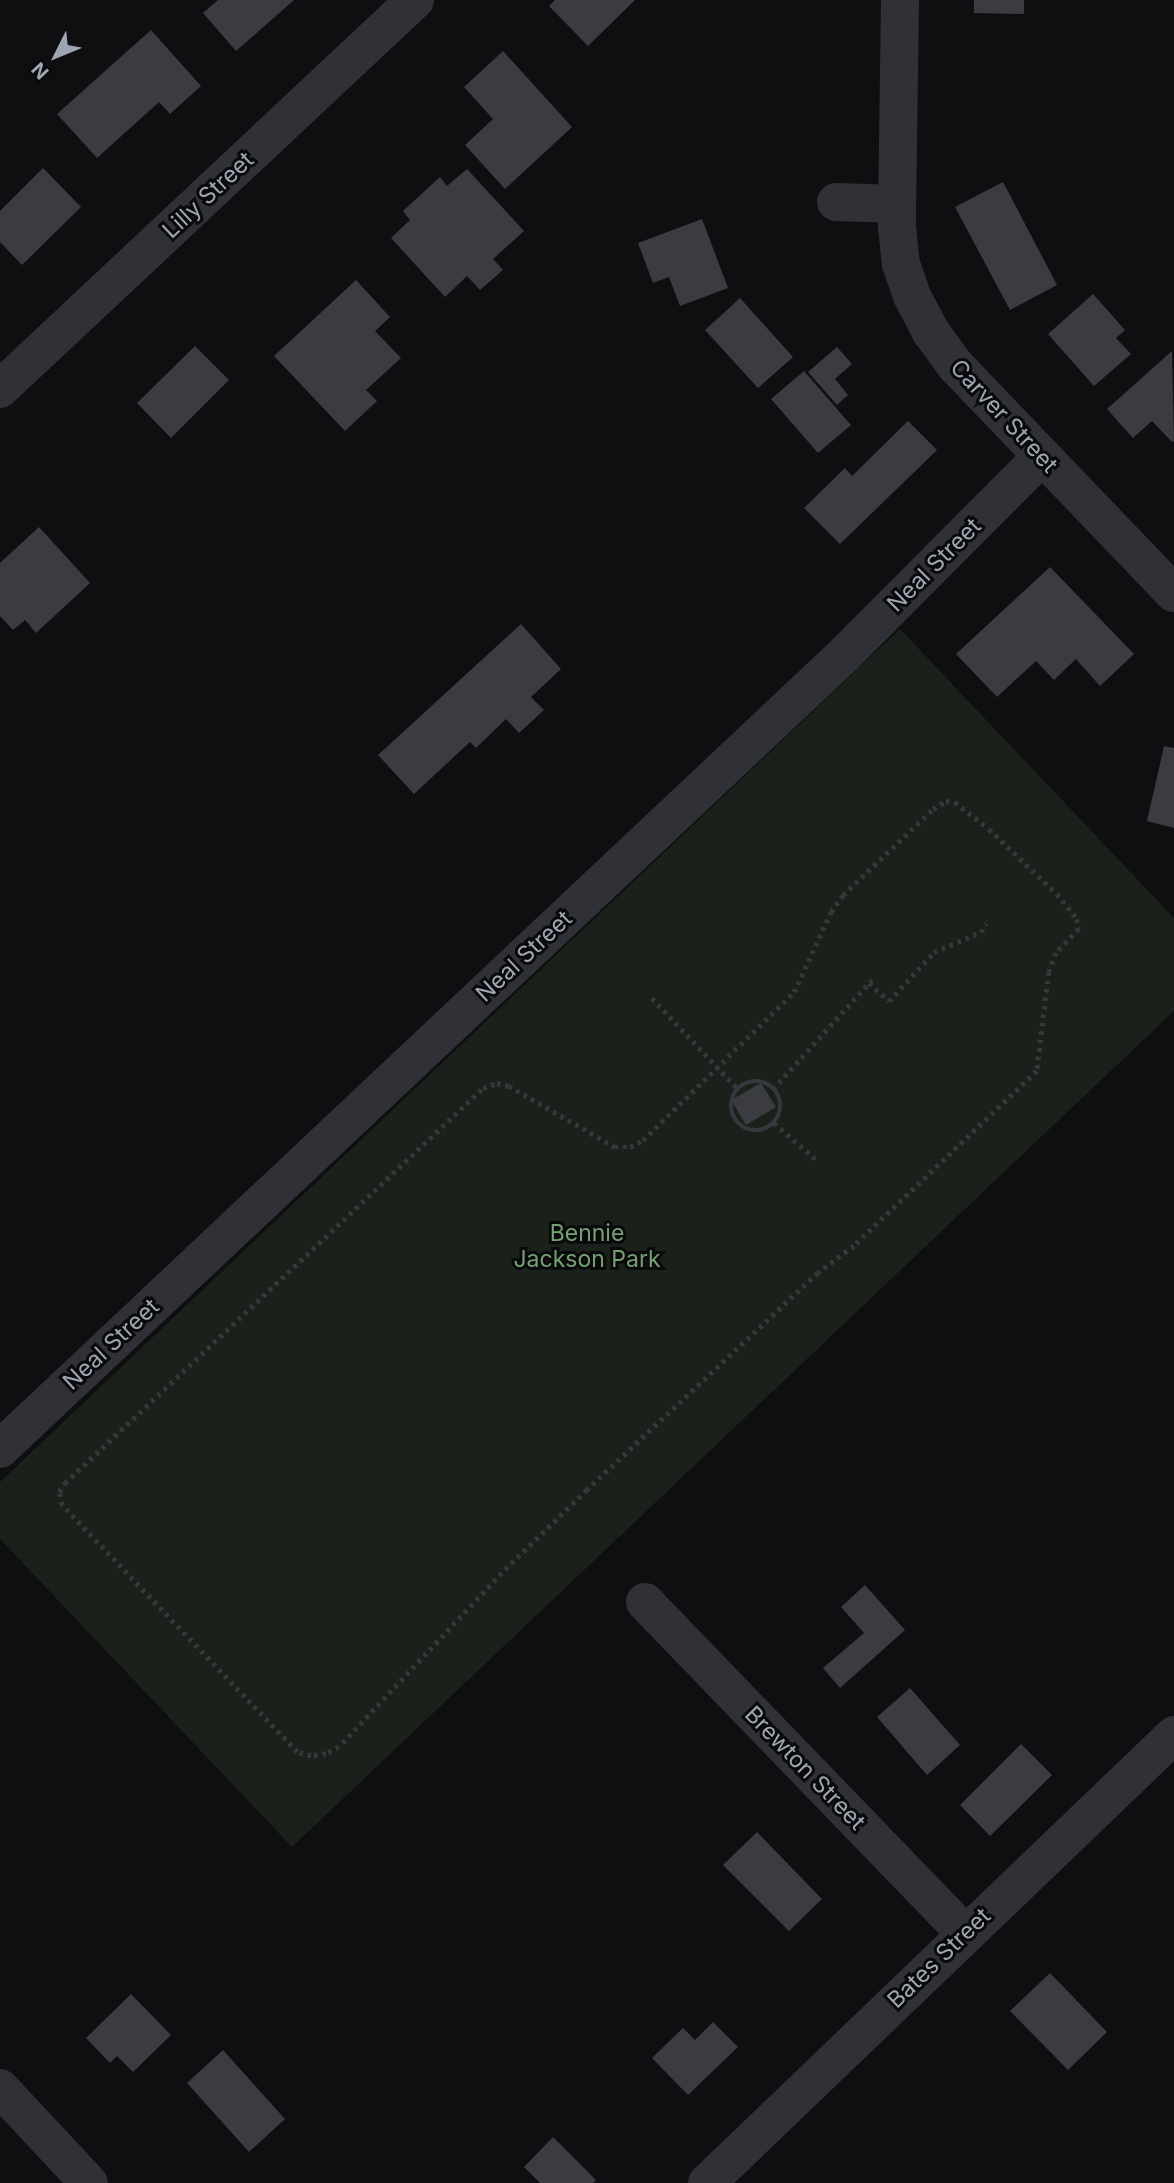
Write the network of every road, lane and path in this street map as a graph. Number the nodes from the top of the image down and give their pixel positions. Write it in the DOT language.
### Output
graph roads {
  1 [pos="415,0"];
  2 [pos="900,0"];
  3 [pos="836,202"];
  4 [pos="897,204"];
  5 [pos="0,389"];
  6 [pos="1041,457"];
  7 [pos="1174,593"];
  8 [pos="986,923"];
  9 [pos="652,998"];
  10 [pos="718,1067"];
  11 [pos="739,1089"];
  12 [pos="773,1089"];
  13 [pos="774,1123"];
  14 [pos="818,1161"];
  15 [pos="0,1448"];
  16 [pos="645,1602"];
  17 [pos="1174,1735"];
  18 [pos="965,1933"];
  19 [pos="0,2088"];
  20 [pos="89,2183"];
  21 [pos="707,2183"];
  1 -- 5 [label="street, Lilly Street"];
  2 -- 4 [label="street, Carver Street"];
  3 -- 4 [label="street"];
  4 -- 6 [label="street, Carver Street"];
  6 -- 7 [label="street, Carver Street"];
  6 -- 15 [label="street, Neal Street"];
  8 -- 12 [label="path"];
  9 -- 10 [label="path"];
  10 -- 10 [label="path"];
  10 -- 11 [label="path"];
  11 -- 12 [label="path"];
  11 -- 13 [label="path"];
  12 -- 13 [label="path"];
  13 -- 14 [label="path"];
  16 -- 18 [label="street, Brewton Street"];
  17 -- 18 [label="street, Bates Street"];
  18 -- 21 [label="street, Bates Street"];
  19 -- 20 [label="street"];
}
